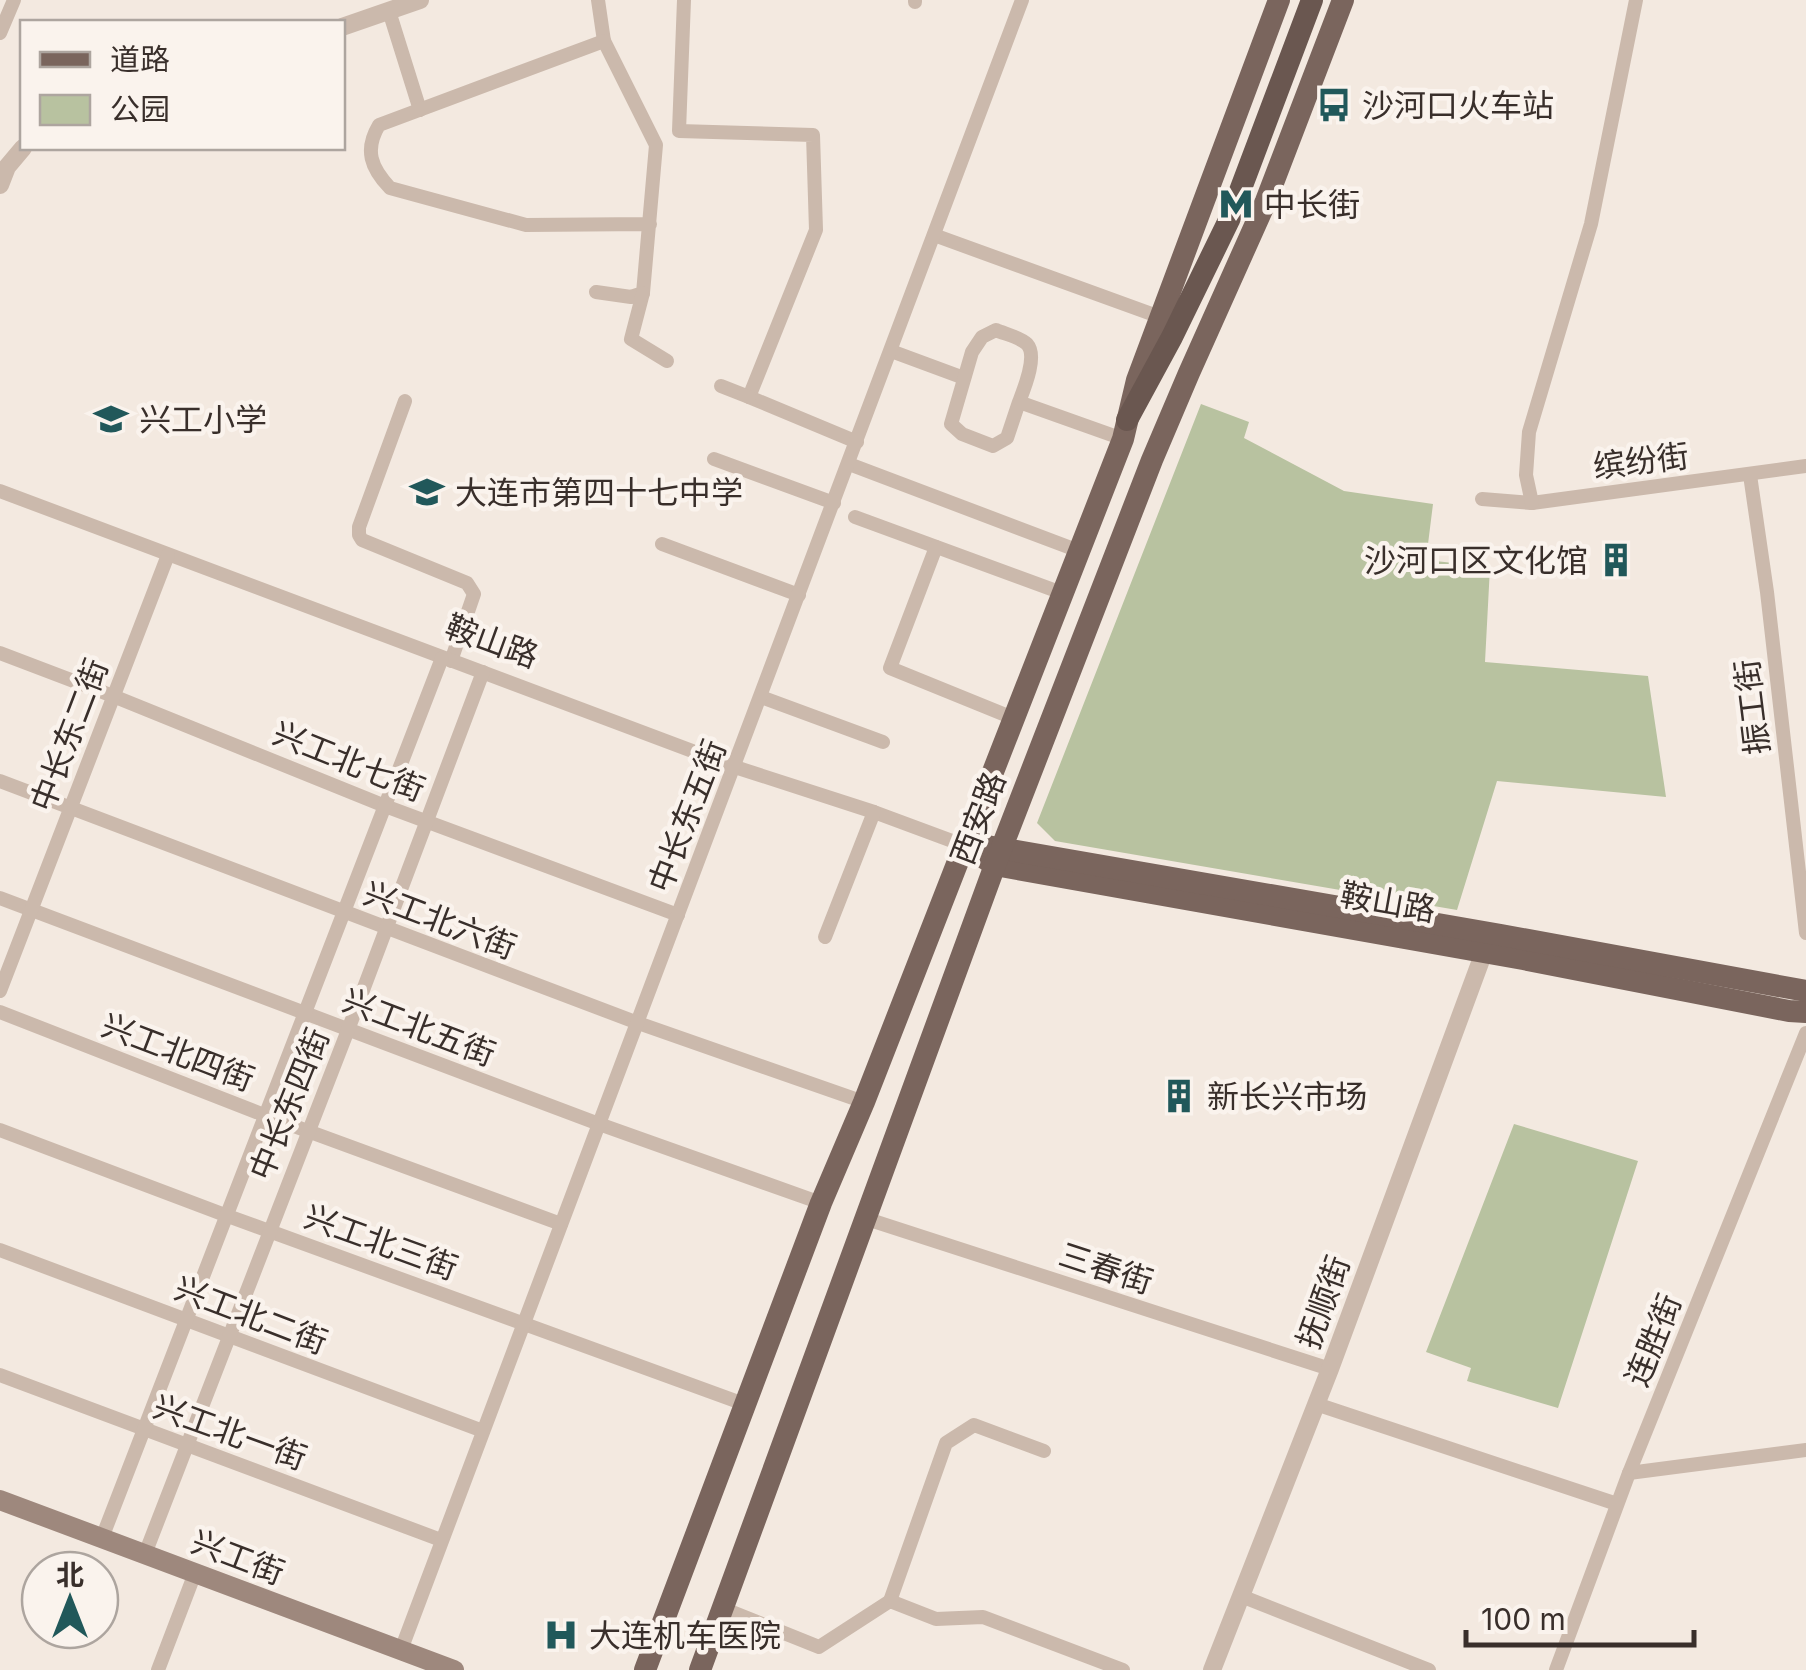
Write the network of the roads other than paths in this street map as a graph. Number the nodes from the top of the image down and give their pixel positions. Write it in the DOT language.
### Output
graph roads {
  1 [pos="14,0"];
  2 [pos="420,0"];
  3 [pos="598,0"];
  4 [pos="684,0"];
  5 [pos="1022,0"];
  6 [pos="1279,0"];
  7 [pos="1312,0"];
  8 [pos="1342,0"];
  9 [pos="1636,0"];
  10 [pos="388,11"];
  11 [pos="345,27"];
  12 [pos="0,33"];
  13 [pos="604,41"];
  14 [pos="420,110"];
  15 [pos="21,150"];
  16 [pos="0,185"];
  17 [pos="650,224"];
  18 [pos="934,235"];
  19 [pos="596,292"];
  20 [pos="642,293"];
  21 [pos="1166,327"];
  22 [pos="891,351"];
  23 [pos="667,361"];
  24 [pos="964,378"];
  25 [pos="721,386"];
  26 [pos="750,397"];
  27 [pos="405,401"];
  28 [pos="1020,402"];
  29 [pos="1125,430"];
  30 [pos="857,442"];
  31 [pos="714,459"];
  32 [pos="848,464"];
  33 [pos="1806,466"];
  34 [pos="1750,475"];
  35 [pos="0,491"];
  36 [pos="1482,499"];
  37 [pos="834,503"];
  38 [pos="1532,503"];
  39 [pos="856,517"];
  40 [pos="662,544"];
  41 [pos="936,547"];
  42 [pos="1079,551"];
  43 [pos="168,555"];
  44 [pos="1062,594"];
  45 [pos="800,595"];
  46 [pos="0,653"];
  47 [pos="447,659"];
  48 [pos="482,672"];
  49 [pos="114,696"];
  50 [pos="761,696"];
  51 [pos="1013,718"];
  52 [pos="884,742"];
  53 [pos="734,767"];
  54 [pos="0,782"];
  55 [pos="385,806"];
  56 [pos="70,808"];
  57 [pos="874,812"];
  58 [pos="426,821"];
  59 [pos="963,845"];
  60 [pos="998,856"];
  61 [pos="0,898"];
  62 [pos="31,910"];
  63 [pos="343,913"];
  64 [pos="678,915"];
  65 [pos="386,929"];
  66 [pos="1806,933"];
  67 [pos="824,937"];
  68 [pos="1484,952"];
  69 [pos="0,991"];
  70 [pos="1806,991"];
  71 [pos="0,1012"];
  72 [pos="1806,1012"];
  73 [pos="304,1013"];
  74 [pos="638,1023"];
  75 [pos="348,1030"];
  76 [pos="1806,1033"];
  77 [pos="864,1102"];
  78 [pos="264,1115"];
  79 [pos="599,1124"];
  80 [pos="0,1130"];
  81 [pos="308,1131"];
  82 [pos="821,1203"];
  83 [pos="226,1216"];
  84 [pos="864,1218"];
  85 [pos="561,1224"];
  86 [pos="269,1230"];
  87 [pos="0,1250"];
  88 [pos="186,1320"];
  89 [pos="524,1323"];
  90 [pos="228,1335"];
  91 [pos="1330,1369"];
  92 [pos="0,1376"];
  93 [pos="744,1404"];
  94 [pos="1316,1404"];
  95 [pos="143,1429"];
  96 [pos="482,1431"];
  97 [pos="187,1445"];
  98 [pos="1806,1450"];
  99 [pos="1044,1451"];
  100 [pos="1629,1473"];
  101 [pos="0,1500"];
  102 [pos="1617,1504"];
  103 [pos="102,1538"];
  104 [pos="441,1540"];
  105 [pos="145,1554"];
  106 [pos="194,1573"];
  107 [pos="1241,1596"];
  108 [pos="890,1601"];
  109 [pos="722,1608"];
  110 [pos="401,1650"];
  111 [pos="158,1670"];
  112 [pos="454,1670"];
  113 [pos="644,1670"];
  114 [pos="700,1670"];
  115 [pos="1122,1670"];
  116 [pos="1212,1670"];
  117 [pos="1429,1670"];
  118 [pos="1556,1670"];
  1 -- 12 [label="street"];
  2 -- 10 [label="street"];
  3 -- 13 [label="street"];
  4 -- 26 [label="street"];
  5 -- 18 [label="street, 中长东五街"];
  6 -- 21 [label="main road"];
  7 -- 21 [label="highway"];
  8 -- 60 [label="main road, 西安路"];
  9 -- 38 [label="street"];
  10 -- 11 [label="street"];
  10 -- 14 [label="street"];
  13 -- 14 [label="street"];
  13 -- 17 [label="street"];
  14 -- 17 [label="street"];
  15 -- 16 [label="street"];
  17 -- 20 [label="street"];
  18 -- 21 [label="street"];
  18 -- 22 [label="street, 中长东五街"];
  19 -- 20 [label="street"];
  20 -- 23 [label="street"];
  21 -- 29 [label="highway"];
  22 -- 24 [label="street"];
  22 -- 30 [label="street, 中长东五街"];
  24 -- 28 [label="street"];
  24 -- 28 [label="street"];
  25 -- 26 [label="street"];
  26 -- 30 [label="street"];
  27 -- 47 [label="street, 中长东四街"];
  28 -- 29 [label="street"];
  29 -- 42 [label="main road, 西安路"];
  30 -- 32 [label="street, 中长东五街"];
  31 -- 37 [label="street"];
  32 -- 37 [label="street, 中长东五街"];
  32 -- 42 [label="street"];
  33 -- 34 [label="street, 缤纷街"];
  34 -- 38 [label="street, 缤纷街"];
  34 -- 66 [label="street, 振工街"];
  35 -- 43 [label="street, 鞍山路"];
  36 -- 38 [label="street, 缤纷街"];
  37 -- 45 [label="street, 中长东五街"];
  39 -- 41 [label="street"];
  40 -- 45 [label="street"];
  41 -- 44 [label="street"];
  41 -- 51 [label="street"];
  42 -- 44 [label="main road, 西安路"];
  43 -- 47 [label="street, 鞍山路"];
  43 -- 49 [label="street, 中长东二街"];
  44 -- 51 [label="main road, 西安路"];
  45 -- 50 [label="street, 中长东五街"];
  46 -- 49 [label="street, 兴工北七街"];
  47 -- 48 [label="street, 鞍山路"];
  47 -- 55 [label="street, 中长东四街"];
  48 -- 53 [label="street, 鞍山路"];
  48 -- 58 [label="street, 中长东四街"];
  49 -- 55 [label="street, 兴工北七街"];
  49 -- 56 [label="street, 中长东二街"];
  50 -- 52 [label="street"];
  50 -- 53 [label="street, 中长东五街"];
  51 -- 59 [label="main road, 西安路"];
  53 -- 57 [label="street, 鞍山路"];
  53 -- 64 [label="street, 中长东五街"];
  54 -- 56 [label="street, 兴工北六街"];
  55 -- 58 [label="street, 兴工北七街"];
  55 -- 63 [label="street, 中长东四街"];
  56 -- 62 [label="street, 中长东二街"];
  56 -- 63 [label="street, 兴工北六街"];
  57 -- 59 [label="street, 鞍山路"];
  57 -- 67 [label="street"];
  58 -- 64 [label="street, 兴工北七街"];
  58 -- 65 [label="street, 中长东四街"];
  59 -- 60 [label="main road, 鞍山路"];
  59 -- 77 [label="main road, 西安路"];
  60 -- 68 [label="main road, 鞍山路"];
  60 -- 70 [label="main road, 鞍山路"];
  60 -- 84 [label="main road, 西安路"];
  61 -- 62 [label="street, 兴工北五街"];
  62 -- 69 [label="street, 中长东二街"];
  62 -- 73 [label="street, 兴工北五街"];
  63 -- 65 [label="street, 兴工北六街"];
  63 -- 73 [label="street, 中长东四街"];
  64 -- 74 [label="street, 中长东五街"];
  65 -- 74 [label="street, 兴工北六街"];
  65 -- 75 [label="street, 中长东四街"];
  68 -- 72 [label="main road, 鞍山路"];
  68 -- 91 [label="street, 抚顺街"];
  71 -- 78 [label="street, 兴工北四街"];
  73 -- 75 [label="street, 兴工北五街"];
  73 -- 78 [label="street, 中长东四街"];
  74 -- 77 [label="street, 兴工北六街"];
  74 -- 79 [label="street, 中长东五街"];
  75 -- 79 [label="street, 兴工北五街"];
  75 -- 81 [label="street, 中长东四街"];
  76 -- 100 [label="street, 连胜街"];
  77 -- 82 [label="main road, 西安路"];
  78 -- 81 [label="street, 兴工北四街"];
  78 -- 83 [label="street, 中长东四街"];
  79 -- 82 [label="street, 兴工北五街"];
  79 -- 85 [label="street, 中长东五街"];
  80 -- 83 [label="street, 兴工北三街"];
  81 -- 85 [label="street, 兴工北四街"];
  81 -- 86 [label="street, 中长东四街"];
  82 -- 93 [label="main road, 西安路"];
  83 -- 86 [label="street, 兴工北三街"];
  83 -- 88 [label="street, 中长东四街"];
  84 -- 91 [label="street, 三春街"];
  84 -- 109 [label="main road, 西安路"];
  85 -- 89 [label="street, 中长东五街"];
  86 -- 89 [label="street, 兴工北三街"];
  86 -- 90 [label="street, 中长东四街"];
  87 -- 88 [label="street, 兴工北二街"];
  88 -- 90 [label="street, 兴工北二街"];
  88 -- 95 [label="street, 中长东四街"];
  89 -- 93 [label="street, 兴工北三街"];
  89 -- 96 [label="street, 中长东五街"];
  90 -- 96 [label="street, 兴工北二街"];
  90 -- 97 [label="street, 中长东四街"];
  91 -- 94 [label="street, 抚顺街"];
  92 -- 95 [label="street, 兴工北一街"];
  93 -- 113 [label="main road, 西安路"];
  94 -- 102 [label="street"];
  94 -- 107 [label="street, 抚顺街"];
  95 -- 97 [label="street, 兴工北一街"];
  95 -- 103 [label="street, 中长东四街"];
  96 -- 104 [label="street, 中长东五街"];
  97 -- 104 [label="street, 兴工北一街"];
  97 -- 105 [label="street, 中长东四街"];
  98 -- 100 [label="street"];
  99 -- 108 [label="street"];
  100 -- 102 [label="street, 连胜街"];
  101 -- 103 [label="main road, 兴工街"];
  102 -- 118 [label="street, 连胜街"];
  103 -- 105 [label="main road, 兴工街"];
  104 -- 110 [label="street, 中长东五街"];
  105 -- 106 [label="main road, 兴工街"];
  106 -- 110 [label="main road, 兴工街"];
  106 -- 111 [label="street"];
  107 -- 116 [label="street, 抚顺街"];
  107 -- 117 [label="street"];
  108 -- 109 [label="street"];
  108 -- 115 [label="street"];
  109 -- 114 [label="main road, 西安路"];
  110 -- 112 [label="main road, 兴工街"];
}
